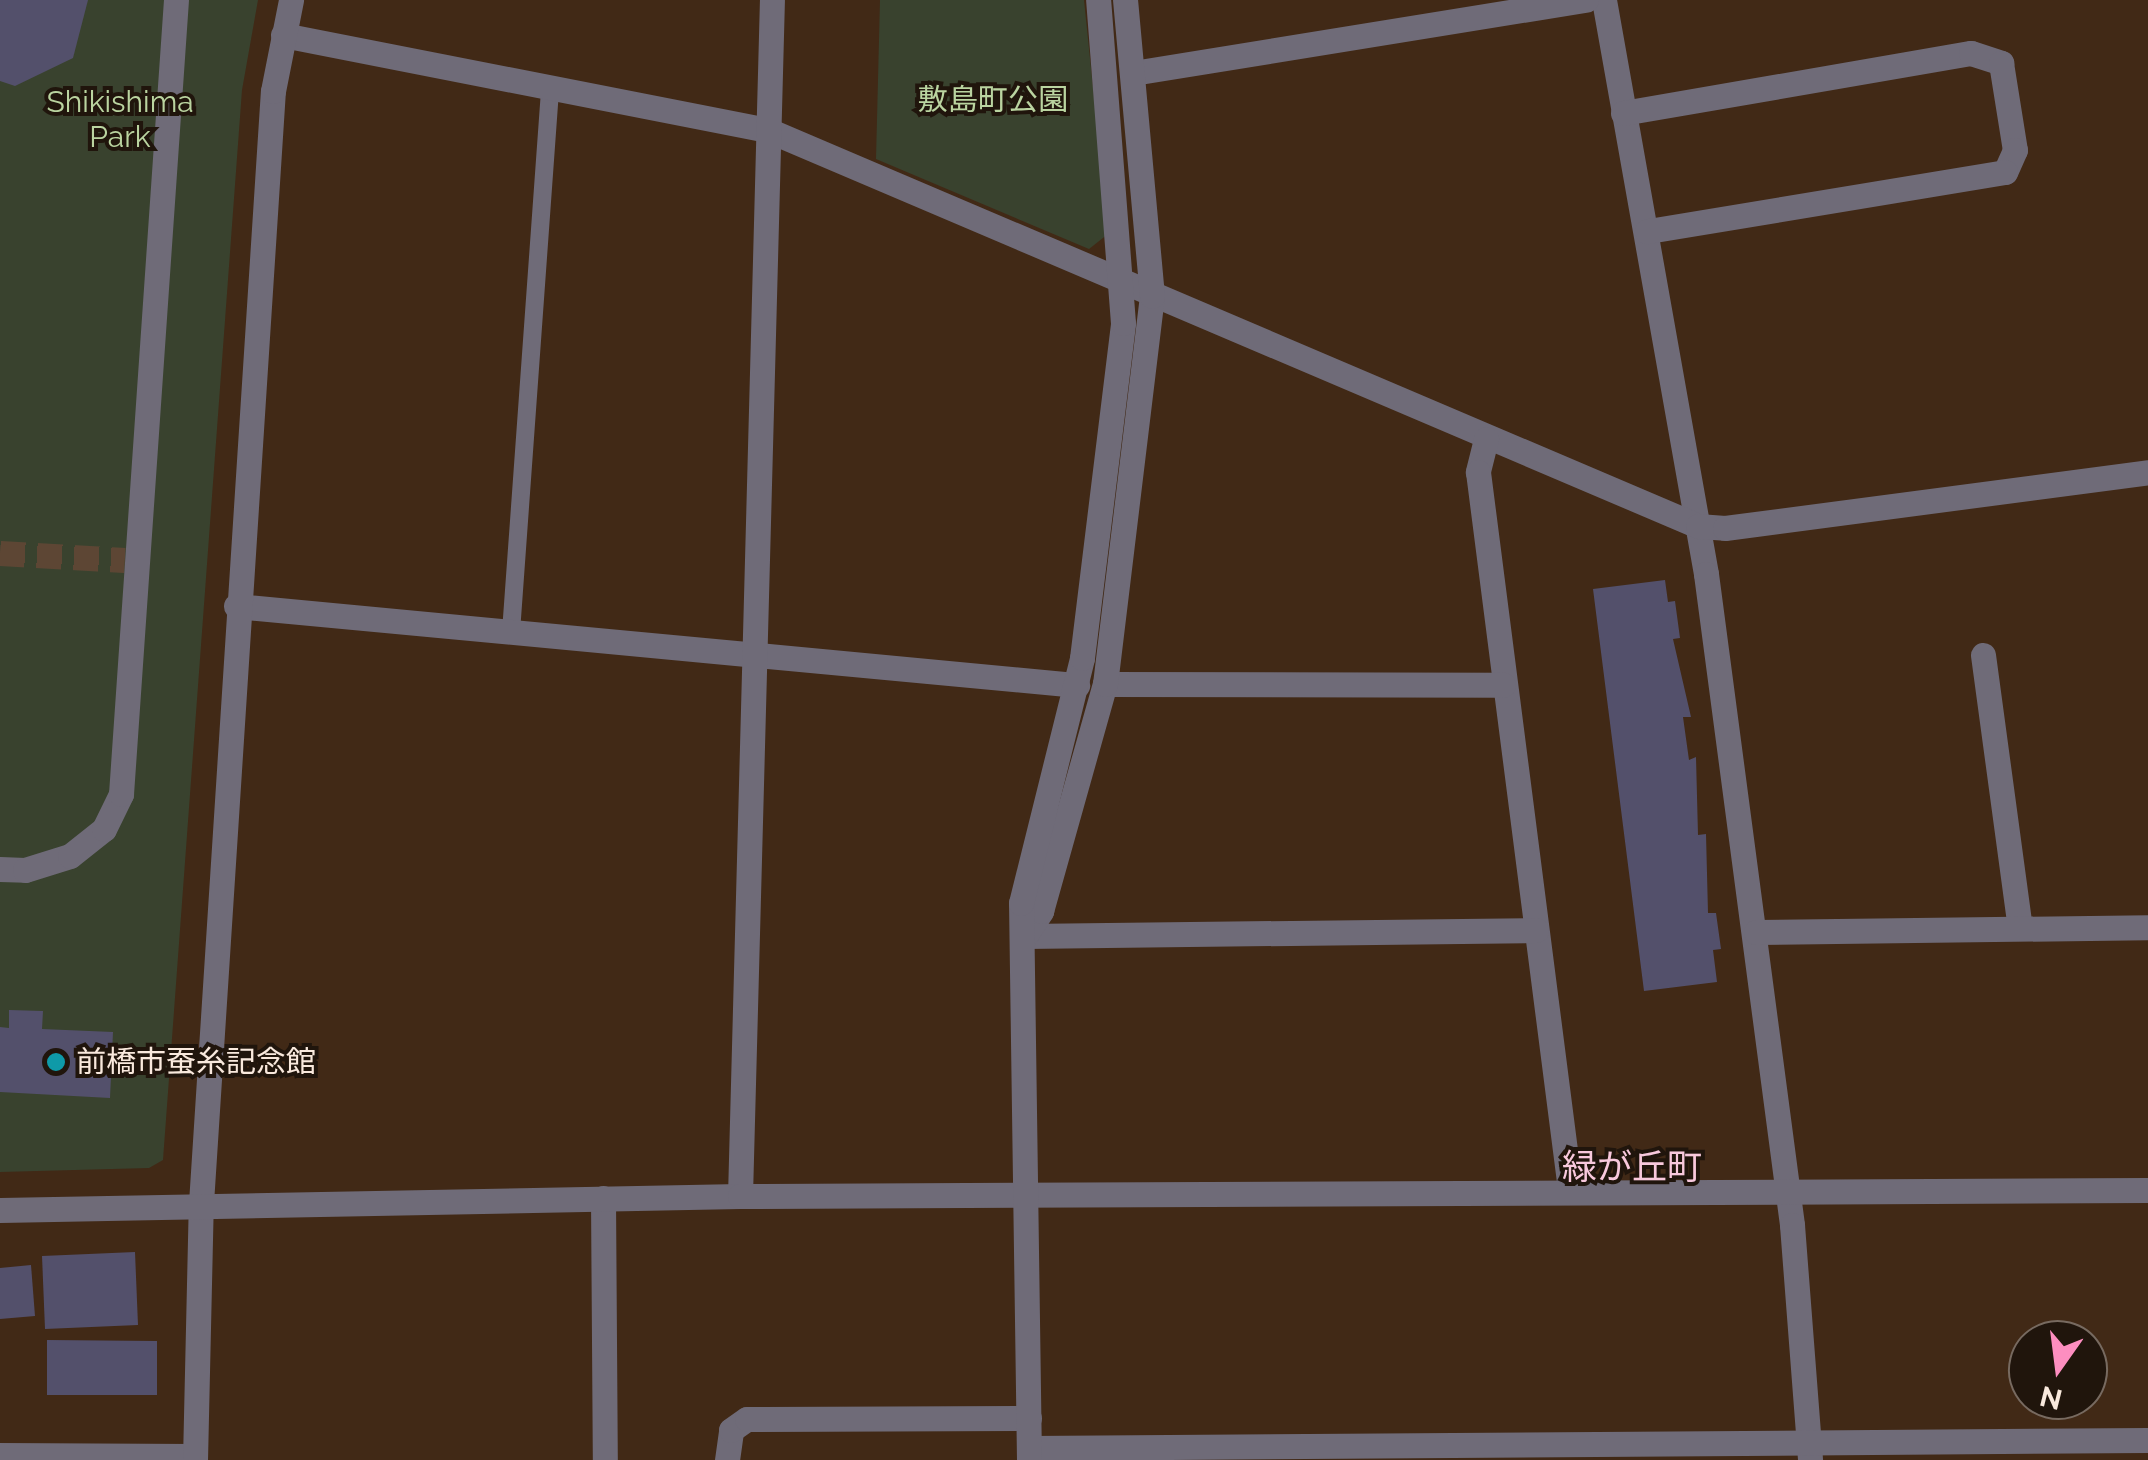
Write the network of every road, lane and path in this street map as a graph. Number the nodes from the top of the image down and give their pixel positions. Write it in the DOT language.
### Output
graph roads {
  1 [pos="176,0"];
  2 [pos="291,0"];
  3 [pos="772,0"];
  4 [pos="1098,0"];
  5 [pos="1126,0"];
  6 [pos="1586,0"];
  7 [pos="1604,0"];
  8 [pos="283,35"];
  9 [pos="1133,73"];
  10 [pos="550,91"];
  11 [pos="1623,113"];
  12 [pos="768,130"];
  13 [pos="1647,231"];
  14 [pos="1123,282"];
  15 [pos="1152,296"];
  16 [pos="1486,439"];
  17 [pos="2148,472"];
  18 [pos="1698,526"];
  19 [pos="236,606"];
  20 [pos="511,632"];
  21 [pos="1982,654"];
  22 [pos="752,656"];
  23 [pos="1105,684"];
  24 [pos="1077,685"];
  25 [pos="1503,685"];
  26 [pos="0,869"];
  27 [pos="2148,926"];
  28 [pos="2020,928"];
  29 [pos="1536,930"];
  30 [pos="1756,932"];
  31 [pos="1025,936"];
  32 [pos="1570,1188"];
  33 [pos="1787,1190"];
  34 [pos="2148,1190"];
  35 [pos="1026,1195"];
  36 [pos="740,1196"];
  37 [pos="602,1198"];
  38 [pos="201,1203"];
  39 [pos="0,1210"];
  40 [pos="1029,1418"];
  41 [pos="2148,1440"];
  42 [pos="0,1452"];
  43 [pos="1809,1452"];
  44 [pos="1029,1454"];
  45 [pos="195,1457"];
  46 [pos="604,1460"];
  47 [pos="727,1460"];
  1 -- 26 [label="street"];
  2 -- 8 [label="street"];
  3 -- 12 [label="street"];
  4 -- 14 [label="street"];
  5 -- 9 [label="street"];
  6 -- 9 [label="street"];
  7 -- 11 [label="street"];
  8 -- 10 [label="street"];
  8 -- 19 [label="street"];
  9 -- 15 [label="street"];
  10 -- 12 [label="street"];
  10 -- 20 [label="lane"];
  11 -- 13 [label="street"];
  11 -- 13 [label="street"];
  12 -- 14 [label="street"];
  12 -- 22 [label="street"];
  13 -- 18 [label="street"];
  14 -- 15 [label="street"];
  14 -- 24 [label="street"];
  15 -- 16 [label="street"];
  15 -- 23 [label="street"];
  16 -- 18 [label="street"];
  16 -- 25 [label="street"];
  17 -- 18 [label="street"];
  18 -- 30 [label="street"];
  19 -- 20 [label="street"];
  19 -- 38 [label="street"];
  20 -- 22 [label="street"];
  21 -- 28 [label="street"];
  22 -- 24 [label="street"];
  22 -- 36 [label="street"];
  23 -- 25 [label="street"];
  23 -- 31 [label="street"];
  24 -- 31 [label="street"];
  25 -- 29 [label="street"];
  27 -- 28 [label="street"];
  28 -- 30 [label="street"];
  29 -- 31 [label="street"];
  29 -- 32 [label="street"];
  30 -- 33 [label="street"];
  31 -- 35 [label="street"];
  32 -- 33 [label="street"];
  32 -- 35 [label="street"];
  33 -- 34 [label="street"];
  33 -- 43 [label="street"];
  35 -- 36 [label="street"];
  35 -- 40 [label="street"];
  36 -- 37 [label="street"];
  37 -- 38 [label="street"];
  37 -- 46 [label="street"];
  38 -- 39 [label="street"];
  38 -- 45 [label="street"];
  40 -- 44 [label="street"];
  40 -- 47 [label="street"];
  41 -- 43 [label="street"];
  42 -- 45 [label="lane"];
  43 -- 44 [label="street"];
}
